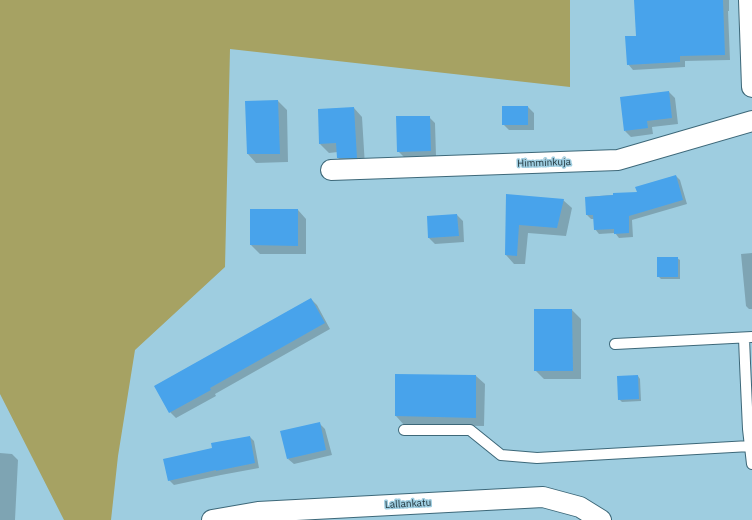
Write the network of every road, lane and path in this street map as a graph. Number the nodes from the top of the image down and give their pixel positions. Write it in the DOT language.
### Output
graph roads {
  1 [pos="749,0"];
  2 [pos="752,87"];
  3 [pos="752,121"];
  4 [pos="331,170"];
  5 [pos="748,337"];
  6 [pos="615,344"];
  7 [pos="404,430"];
  8 [pos="750,446"];
  9 [pos="752,464"];
  10 [pos="258,516"];
  11 [pos="212,520"];
  12 [pos="601,520"];
  1 -- 2 [label="street"];
  3 -- 4 [label="street, Himminkuja"];
  5 -- 6 [label="lane"];
  5 -- 8 [label="lane"];
  7 -- 8 [label="lane"];
  8 -- 9 [label="lane"];
  10 -- 11 [label="street, Lallankatu"];
  10 -- 12 [label="street, Lallankatu"];
}
